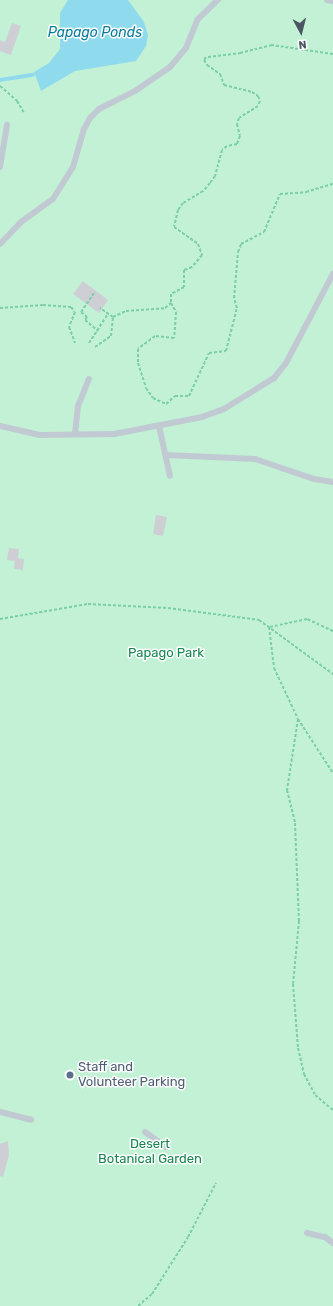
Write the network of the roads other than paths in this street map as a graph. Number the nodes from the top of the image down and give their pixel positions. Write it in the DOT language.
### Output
graph roads {
  1 [pos="218,0"];
  2 [pos="327,0"];
  3 [pos="333,1"];
  4 [pos="8,125"];
  5 [pos="0,167"];
  6 [pos="0,244"];
  7 [pos="333,274"];
  8 [pos="89,379"];
  9 [pos="0,426"];
  10 [pos="160,426"];
  11 [pos="74,434"];
  12 [pos="166,455"];
  13 [pos="170,476"];
  14 [pos="333,482"];
  15 [pos="0,1112"];
  16 [pos="31,1120"];
  17 [pos="145,1132"];
  18 [pos="166,1147"];
  19 [pos="307,1233"];
  20 [pos="333,1243"];
  1 -- 6 [label="lane"];
  2 -- 3 [label="lane"];
  4 -- 5 [label="lane"];
  7 -- 10 [label="lane"];
  8 -- 11 [label="lane"];
  9 -- 11 [label="lane"];
  10 -- 11 [label="lane"];
  10 -- 12 [label="lane"];
  12 -- 13 [label="lane"];
  12 -- 14 [label="lane"];
  15 -- 16 [label="lane"];
  17 -- 18 [label="lane"];
  19 -- 20 [label="lane"];
}
